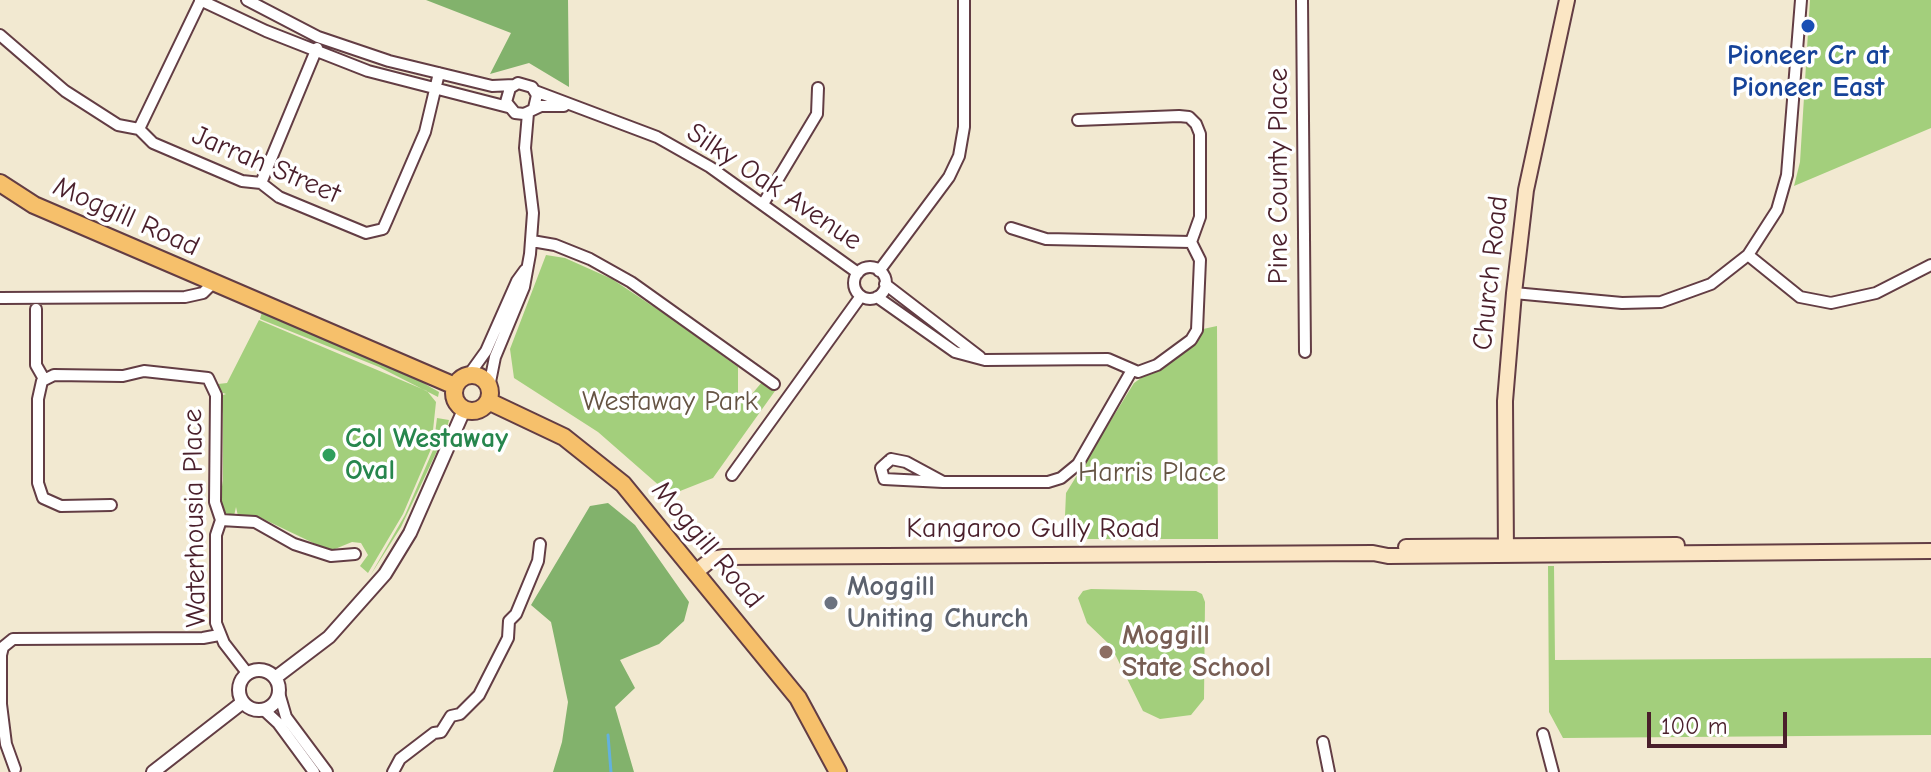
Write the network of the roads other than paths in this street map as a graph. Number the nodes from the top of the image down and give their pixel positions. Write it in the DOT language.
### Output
graph roads {
  1 [pos="201,0"];
  2 [pos="247,0"];
  3 [pos="964,0"];
  4 [pos="1302,0"];
  5 [pos="1567,0"];
  6 [pos="1801,0"];
  7 [pos="0,35"];
  8 [pos="334,43"];
  9 [pos="316,52"];
  10 [pos="439,73"];
  11 [pos="514,85"];
  12 [pos="818,88"];
  13 [pos="435,91"];
  14 [pos="535,91"];
  15 [pos="574,106"];
  16 [pos="511,110"];
  17 [pos="531,110"];
  18 [pos="1078,120"];
  19 [pos="139,129"];
  20 [pos="525,148"];
  21 [pos="0,183"];
  22 [pos="261,183"];
  23 [pos="763,204"];
  24 [pos="1011,228"];
  25 [pos="532,241"];
  26 [pos="1191,242"];
  27 [pos="1748,255"];
  28 [pos="1931,265"];
  29 [pos="527,269"];
  30 [pos="879,271"];
  31 [pos="858,273"];
  32 [pos="212,284"];
  33 [pos="885,284"];
  34 [pos="1514,293"];
  35 [pos="861,296"];
  36 [pos="877,297"];
  37 [pos="0,298"];
  38 [pos="36,309"];
  39 [pos="1305,352"];
  40 [pos="982,359"];
  41 [pos="1132,370"];
  42 [pos="44,379"];
  43 [pos="462,381"];
  44 [pos="774,384"];
  45 [pos="488,394"];
  46 [pos="464,410"];
  47 [pos="732,475"];
  48 [pos="943,482"];
  49 [pos="111,505"];
  50 [pos="221,520"];
  51 [pos="540,544"];
  52 [pos="1506,549"];
  53 [pos="1931,551"];
  54 [pos="355,554"];
  55 [pos="697,571"];
  56 [pos="219,635"];
  57 [pos="248,674"];
  58 [pos="275,678"];
  59 [pos="279,693"];
  60 [pos="243,702"];
  61 [pos="264,710"];
  62 [pos="1543,734"];
  63 [pos="1323,742"];
  64 [pos="15,769"];
  65 [pos="153,772"];
  66 [pos="314,772"];
  67 [pos="327,772"];
  68 [pos="393,772"];
  69 [pos="838,772"];
  70 [pos="1329,772"];
  71 [pos="1553,772"];
  1 -- 9 [label="street, Silky Oak Avenue"];
  1 -- 19 [label="street"];
  2 -- 8 [label="street, Silky Oak Avenue"];
  3 -- 30 [label="street"];
  4 -- 39 [label="street, Pine County Place"];
  5 -- 34 [label="main road, Church Road"];
  6 -- 27 [label="street"];
  7 -- 19 [label="street, Jarrah Street"];
  8 -- 9 [label="street"];
  8 -- 10 [label="street, Silky Oak Avenue"];
  9 -- 13 [label="street, Silky Oak Avenue"];
  9 -- 22 [label="street"];
  10 -- 11 [label="street, Silky Oak Avenue"];
  10 -- 13 [label="street, Jarrah Street"];
  11 -- 14 [label="street, Silky Oak Avenue"];
  11 -- 16 [label="street"];
  12 -- 23 [label="street"];
  13 -- 16 [label="street, Silky Oak Avenue"];
  13 -- 22 [label="street, Jarrah Street"];
  14 -- 15 [label="street, Silky Oak Avenue"];
  14 -- 17 [label="street"];
  15 -- 17 [label="street, Silky Oak Avenue"];
  15 -- 23 [label="street, Silky Oak Avenue"];
  16 -- 17 [label="street, Silky Oak Avenue"];
  16 -- 20 [label="street"];
  17 -- 20 [label="street"];
  18 -- 26 [label="street"];
  19 -- 22 [label="street, Jarrah Street"];
  20 -- 25 [label="street"];
  21 -- 32 [label="main road, Moggill Road"];
  23 -- 31 [label="street, Silky Oak Avenue"];
  24 -- 26 [label="street"];
  25 -- 29 [label="street"];
  25 -- 44 [label="street"];
  26 -- 41 [label="street"];
  27 -- 28 [label="street"];
  27 -- 34 [label="street"];
  29 -- 43 [label="street"];
  29 -- 45 [label="street"];
  30 -- 31 [label="street"];
  30 -- 33 [label="street"];
  31 -- 35 [label="street"];
  32 -- 37 [label="street"];
  32 -- 43 [label="main road, Moggill Road"];
  33 -- 36 [label="street"];
  33 -- 40 [label="street"];
  34 -- 52 [label="main road, Church Road"];
  35 -- 36 [label="street"];
  35 -- 47 [label="street"];
  36 -- 40 [label="street"];
  38 -- 42 [label="street"];
  40 -- 41 [label="street"];
  41 -- 48 [label="street"];
  42 -- 49 [label="street"];
  42 -- 50 [label="street, Waterhousia Place"];
  43 -- 45 [label="main road"];
  43 -- 46 [label="main road"];
  45 -- 46 [label="main road"];
  45 -- 55 [label="main road, Moggill Road"];
  46 -- 58 [label="street"];
  48 -- 48 [label="street"];
  50 -- 54 [label="street"];
  50 -- 56 [label="street, Waterhousia Place"];
  51 -- 68 [label="street"];
  52 -- 53 [label="main road, Kangaroo Gully Road"];
  52 -- 55 [label="main road, Kangaroo Gully Road"];
  55 -- 69 [label="main road, Moggill Road"];
  56 -- 57 [label="street, Waterhousia Place"];
  56 -- 64 [label="street"];
  57 -- 58 [label="street"];
  57 -- 60 [label="street"];
  58 -- 59 [label="street"];
  59 -- 61 [label="street"];
  59 -- 67 [label="street"];
  60 -- 61 [label="street"];
  60 -- 65 [label="street"];
  61 -- 66 [label="street"];
  62 -- 71 [label="street"];
  63 -- 70 [label="street"];
}
